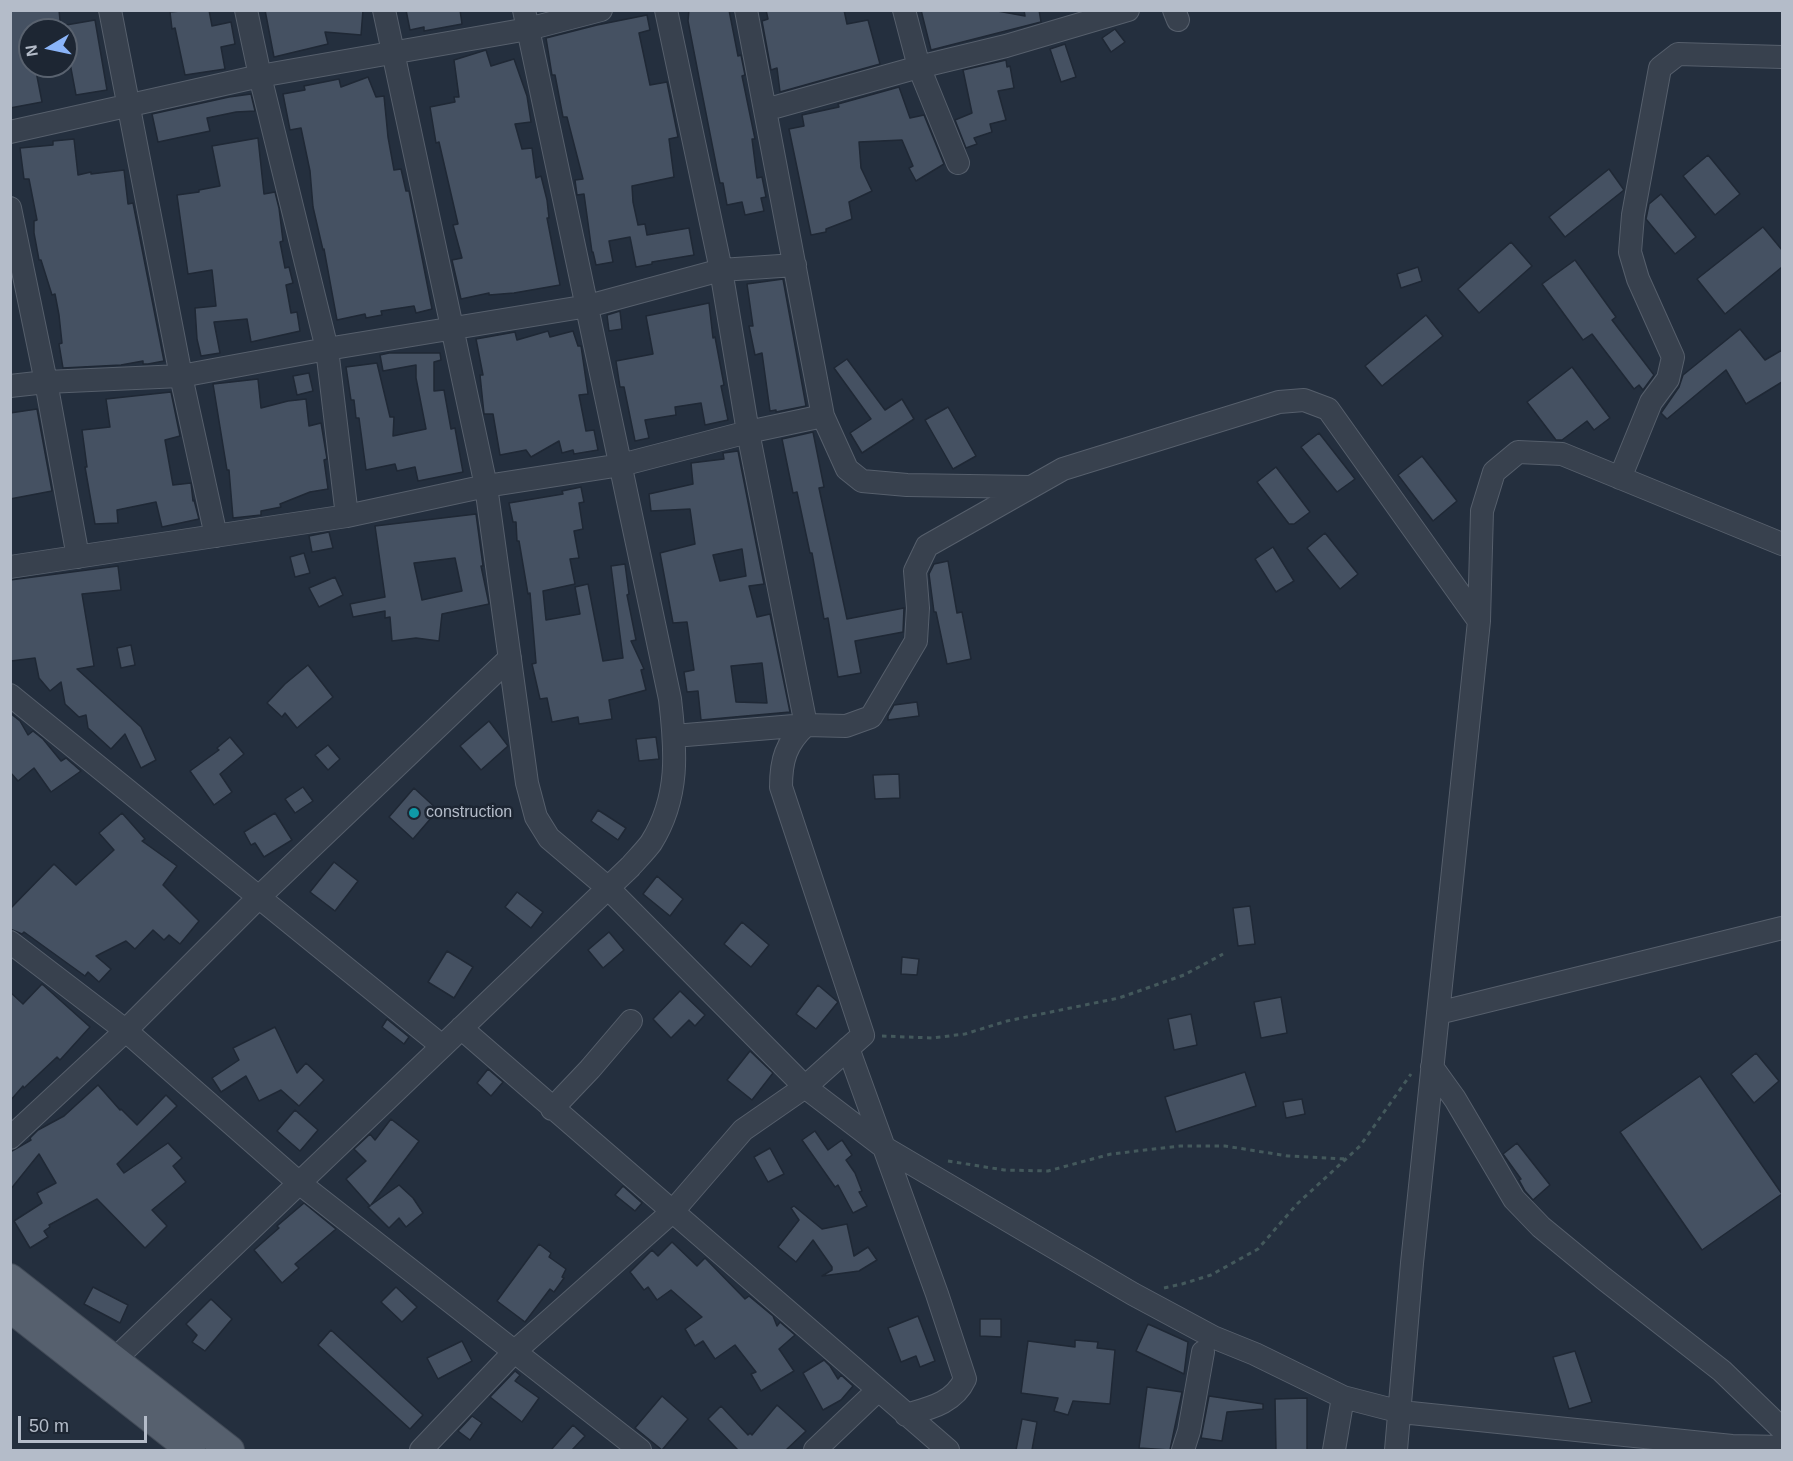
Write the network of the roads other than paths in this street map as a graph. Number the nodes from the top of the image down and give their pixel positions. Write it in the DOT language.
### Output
graph roads {
  1 [pos="110,10"];
  2 [pos="246,10"];
  3 [pos="384,10"];
  4 [pos="601,10"];
  5 [pos="666,10"];
  6 [pos="746,10"];
  7 [pos="904,10"];
  8 [pos="1128,10"];
  9 [pos="1074,18"];
  10 [pos="526,20"];
  11 [pos="393,52"];
  12 [pos="1782,57"];
  13 [pos="919,67"];
  14 [pos="260,76"];
  15 [pos="129,107"];
  16 [pos="765,110"];
  17 [pos="10,132"];
  18 [pos="958,163"];
  19 [pos="10,208"];
  20 [pos="795,265"];
  21 [pos="721,270"];
  22 [pos="588,306"];
  23 [pos="454,327"];
  24 [pos="327,349"];
  25 [pos="181,376"];
  26 [pos="46,382"];
  27 [pos="10,387"];
  28 [pos="823,416"];
  29 [pos="748,432"];
  30 [pos="621,465"];
  31 [pos="1620,478"];
  32 [pos="486,486"];
  33 [pos="1030,487"];
  34 [pos="347,516"];
  35 [pos="216,536"];
  36 [pos="1782,544"];
  37 [pos="78,557"];
  38 [pos="10,567"];
  39 [pos="1479,621"];
  40 [pos="510,658"];
  41 [pos="10,695"];
  42 [pos="806,725"];
  43 [pos="674,736"];
  44 [pos="608,888"];
  45 [pos="260,897"];
  46 [pos="1782,928"];
  47 [pos="10,942"];
  48 [pos="1438,1013"];
  49 [pos="631,1021"];
  50 [pos="461,1028"];
  51 [pos="125,1030"];
  52 [pos="855,1042"];
  53 [pos="442,1046"];
  54 [pos="1423,1068"];
  55 [pos="805,1087"];
  56 [pos="552,1109"];
  57 [pos="10,1138"];
  58 [pos="885,1148"];
  59 [pos="298,1182"];
  60 [pos="673,1211"];
  61 [pos="10,1278"];
  62 [pos="10,1308"];
  63 [pos="514,1352"];
  64 [pos="1203,1352"];
  65 [pos="114,1360"];
  66 [pos="877,1391"];
  67 [pos="1343,1397"];
  68 [pos="1401,1412"];
  69 [pos="906,1415"];
  70 [pos="1782,1429"];
  71 [pos="1782,1447"];
  72 [pos="191,1450"];
  73 [pos="230,1450"];
  74 [pos="421,1450"];
  75 [pos="640,1450"];
  76 [pos="815,1450"];
  77 [pos="948,1450"];
  78 [pos="1183,1450"];
  79 [pos="1334,1450"];
  80 [pos="1396,1450"];
  1 -- 15 [label="street"];
  2 -- 14 [label="street"];
  3 -- 11 [label="street"];
  4 -- 10 [label="street"];
  5 -- 21 [label="street"];
  6 -- 16 [label="street"];
  7 -- 13 [label="street"];
  8 -- 9 [label="street"];
  9 -- 13 [label="street"];
  10 -- 11 [label="street"];
  10 -- 22 [label="street"];
  11 -- 14 [label="street"];
  11 -- 23 [label="street"];
  12 -- 31 [label="street"];
  13 -- 16 [label="street"];
  13 -- 18 [label="street"];
  14 -- 15 [label="street"];
  14 -- 24 [label="street"];
  15 -- 17 [label="street"];
  15 -- 25 [label="street"];
  16 -- 20 [label="street"];
  19 -- 26 [label="street"];
  20 -- 21 [label="street"];
  20 -- 28 [label="street"];
  21 -- 22 [label="street"];
  21 -- 29 [label="street"];
  22 -- 23 [label="street"];
  22 -- 30 [label="street"];
  23 -- 24 [label="street"];
  23 -- 32 [label="street"];
  24 -- 25 [label="street"];
  24 -- 34 [label="street"];
  25 -- 26 [label="street"];
  25 -- 35 [label="street"];
  26 -- 27 [label="street"];
  26 -- 37 [label="street"];
  28 -- 29 [label="street"];
  28 -- 33 [label="street"];
  29 -- 30 [label="street"];
  29 -- 42 [label="street"];
  30 -- 32 [label="street"];
  30 -- 43 [label="street"];
  31 -- 36 [label="street"];
  31 -- 39 [label="street"];
  32 -- 34 [label="street"];
  32 -- 40 [label="street"];
  33 -- 39 [label="street"];
  33 -- 42 [label="street"];
  34 -- 35 [label="street"];
  35 -- 37 [label="street"];
  37 -- 38 [label="street"];
  39 -- 48 [label="street"];
  40 -- 44 [label="street"];
  40 -- 45 [label="street"];
  41 -- 45 [label="street"];
  42 -- 43 [label="street"];
  42 -- 52 [label="street"];
  43 -- 44 [label="street"];
  44 -- 50 [label="street"];
  44 -- 55 [label="street"];
  45 -- 51 [label="street"];
  45 -- 53 [label="street"];
  46 -- 48 [label="street"];
  47 -- 51 [label="street"];
  48 -- 54 [label="street"];
  49 -- 56 [label="street"];
  50 -- 53 [label="street"];
  50 -- 56 [label="street"];
  51 -- 57 [label="street"];
  51 -- 59 [label="street"];
  52 -- 55 [label="street"];
  52 -- 58 [label="street"];
  53 -- 59 [label="street"];
  54 -- 68 [label="street"];
  54 -- 70 [label="street"];
  55 -- 58 [label="street"];
  55 -- 60 [label="street"];
  56 -- 60 [label="street"];
  58 -- 67 [label="street"];
  58 -- 69 [label="street"];
  59 -- 63 [label="street"];
  59 -- 65 [label="street"];
  60 -- 63 [label="street"];
  60 -- 66 [label="street"];
  61 -- 65 [label="main road"];
  62 -- 72 [label="main road"];
  63 -- 74 [label="street"];
  63 -- 75 [label="street"];
  64 -- 78 [label="street"];
  65 -- 73 [label="main road"];
  66 -- 69 [label="street"];
  66 -- 76 [label="street"];
  67 -- 68 [label="street"];
  67 -- 79 [label="street"];
  68 -- 71 [label="street"];
  68 -- 80 [label="street"];
  69 -- 77 [label="street"];
}
